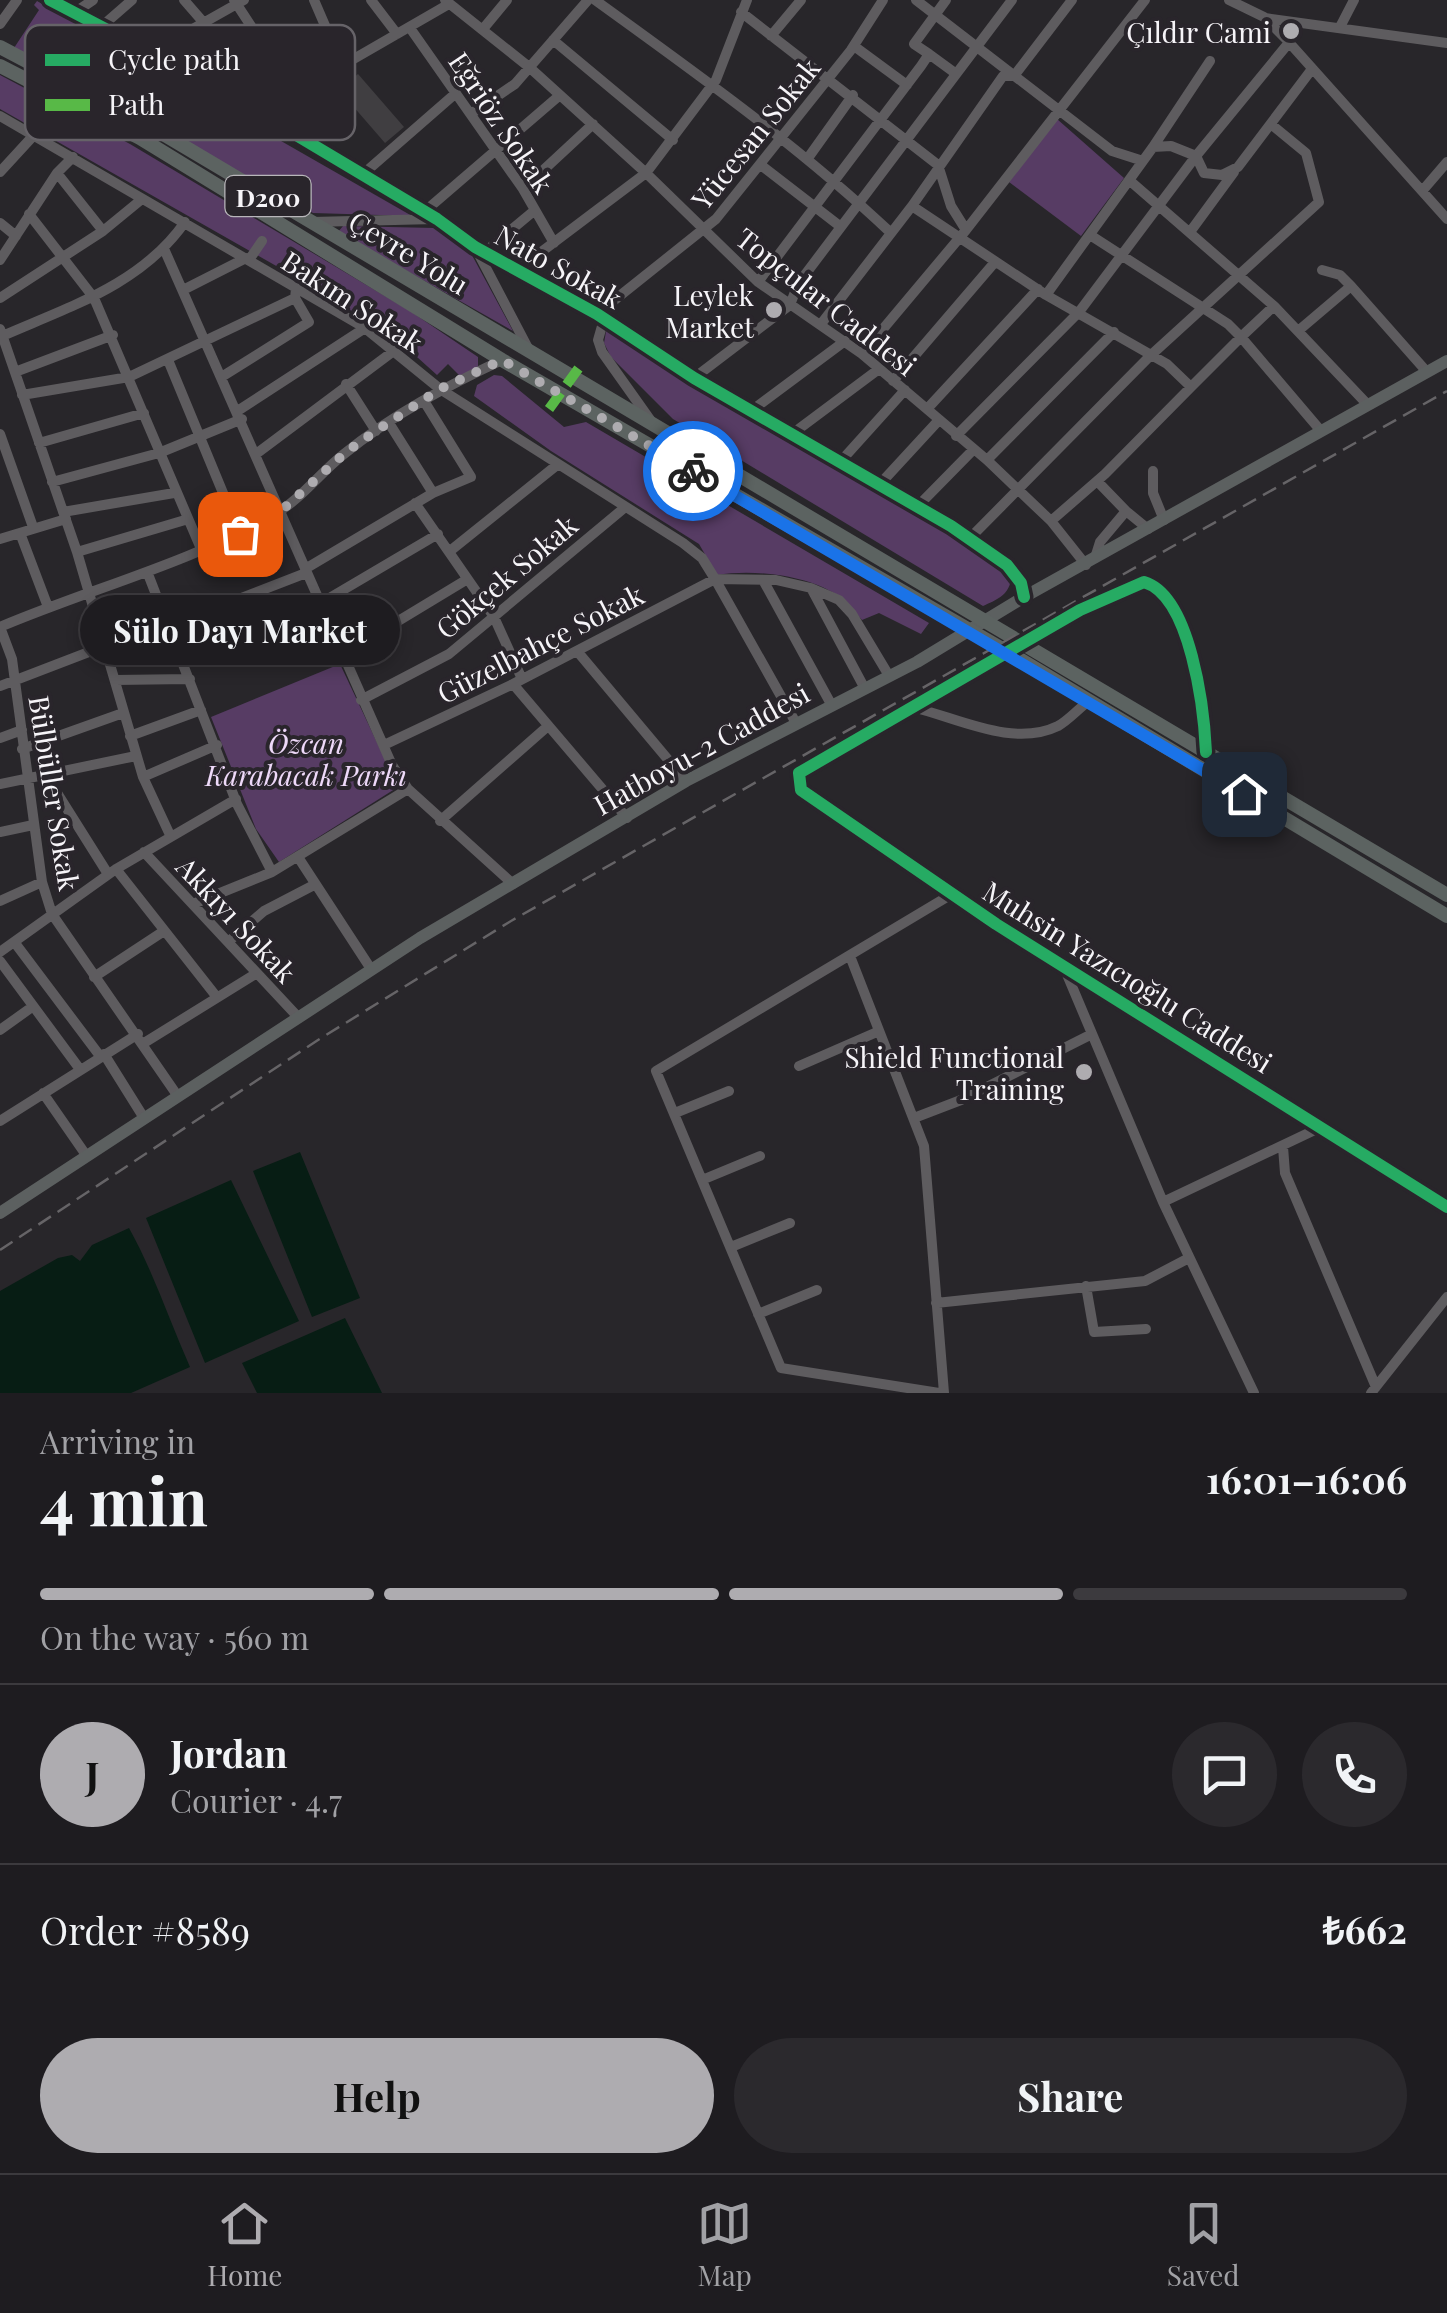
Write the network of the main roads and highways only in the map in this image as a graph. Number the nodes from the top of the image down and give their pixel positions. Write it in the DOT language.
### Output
graph roads {
  1 [pos="0,47"];
  2 [pos="25,60"];
  3 [pos="0,66"];
  4 [pos="25,79"];
  5 [pos="143,140"];
  6 [pos="172,140"];
  7 [pos="1447,360"];
  8 [pos="1447,894"];
  9 [pos="1447,916"];
  10 [pos="0,1214"];
  1 -- 2 [label="highway, Çevre Yolu / D200"];
  3 -- 4 [label="highway, D200"];
  5 -- 9 [label="highway, D200"];
  6 -- 8 [label="highway, Çevre Yolu / D200"];
  7 -- 10 [label="main road, Hatboyu-2 Caddesi"];
}
